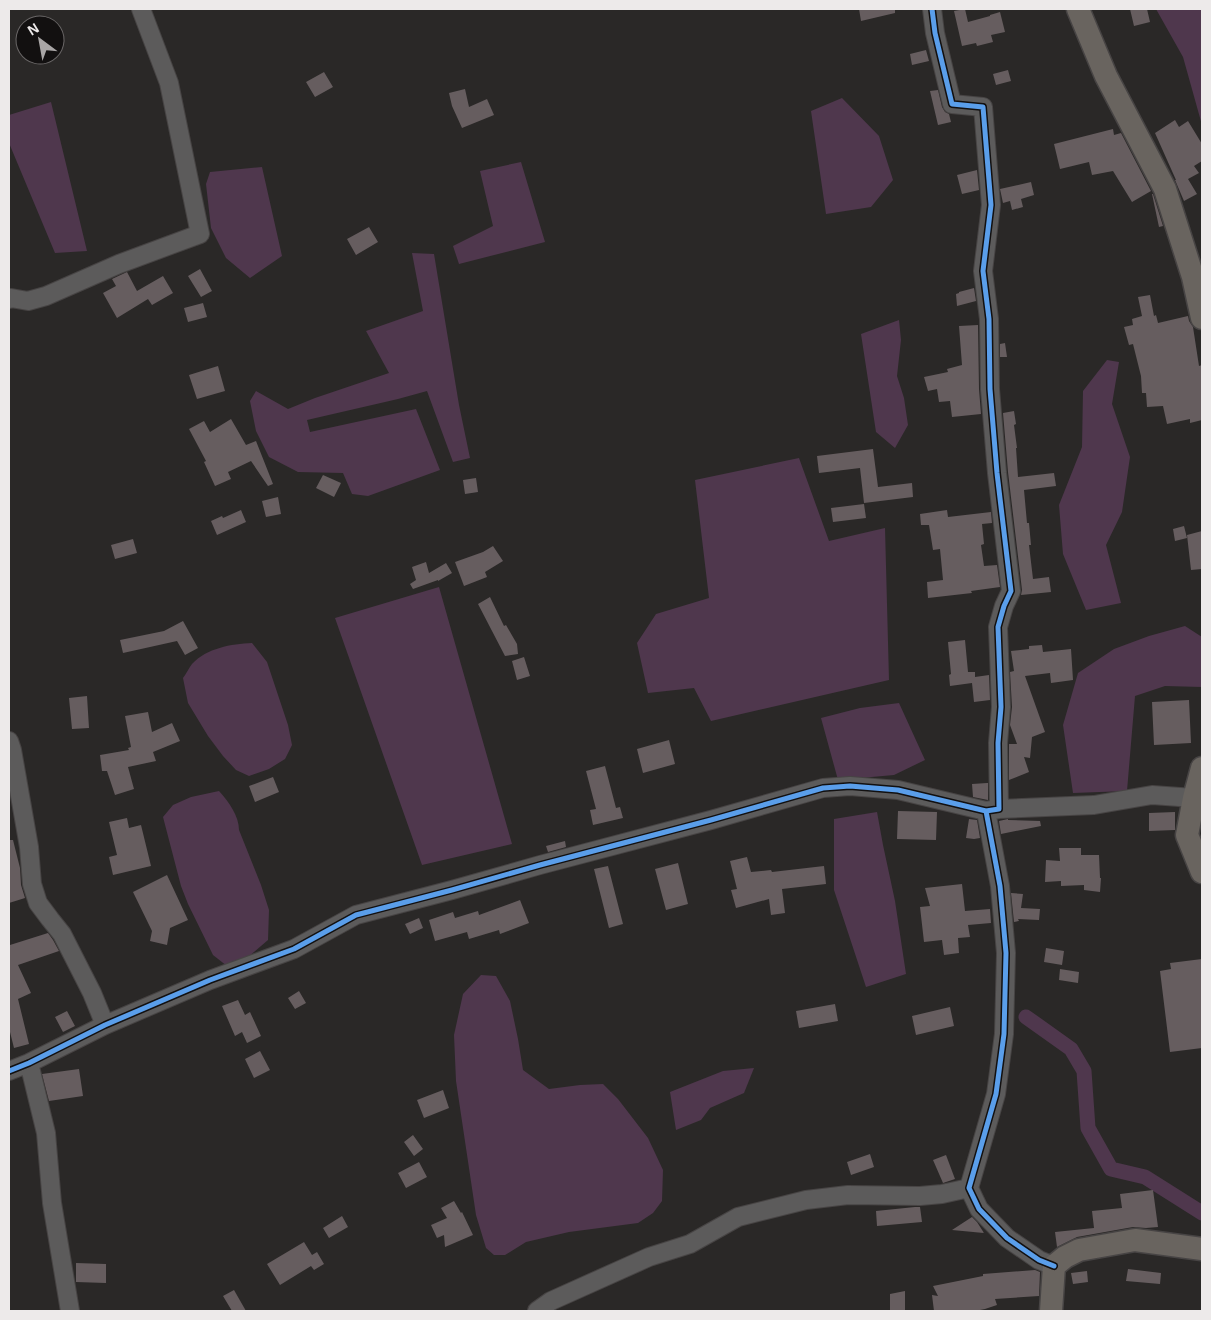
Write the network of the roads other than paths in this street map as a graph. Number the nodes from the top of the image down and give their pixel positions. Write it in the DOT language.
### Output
graph roads {
  1 [pos="141,9"];
  2 [pos="932,9"];
  3 [pos="1078,9"];
  4 [pos="9,299"];
  5 [pos="1202,318"];
  6 [pos="9,741"];
  7 [pos="1202,768"];
  8 [pos="1194,798"];
  9 [pos="993,810"];
  10 [pos="1202,872"];
  11 [pos="105,1025"];
  12 [pos="28,1064"];
  13 [pos="9,1071"];
  14 [pos="969,1188"];
  15 [pos="1202,1249"];
  16 [pos="1054,1266"];
  17 [pos="70,1311"];
  18 [pos="537,1311"];
  19 [pos="1051,1311"];
  1 -- 4 [label="street"];
  2 -- 9 [label="street"];
  3 -- 5 [label="main road"];
  6 -- 11 [label="street"];
  7 -- 8 [label="main road"];
  8 -- 9 [label="street"];
  8 -- 10 [label="main road"];
  9 -- 11 [label="street"];
  9 -- 14 [label="street"];
  11 -- 12 [label="street"];
  12 -- 13 [label="street"];
  12 -- 17 [label="street"];
  14 -- 16 [label="street"];
  14 -- 18 [label="street"];
  15 -- 16 [label="main road"];
  16 -- 19 [label="main road"];
}
